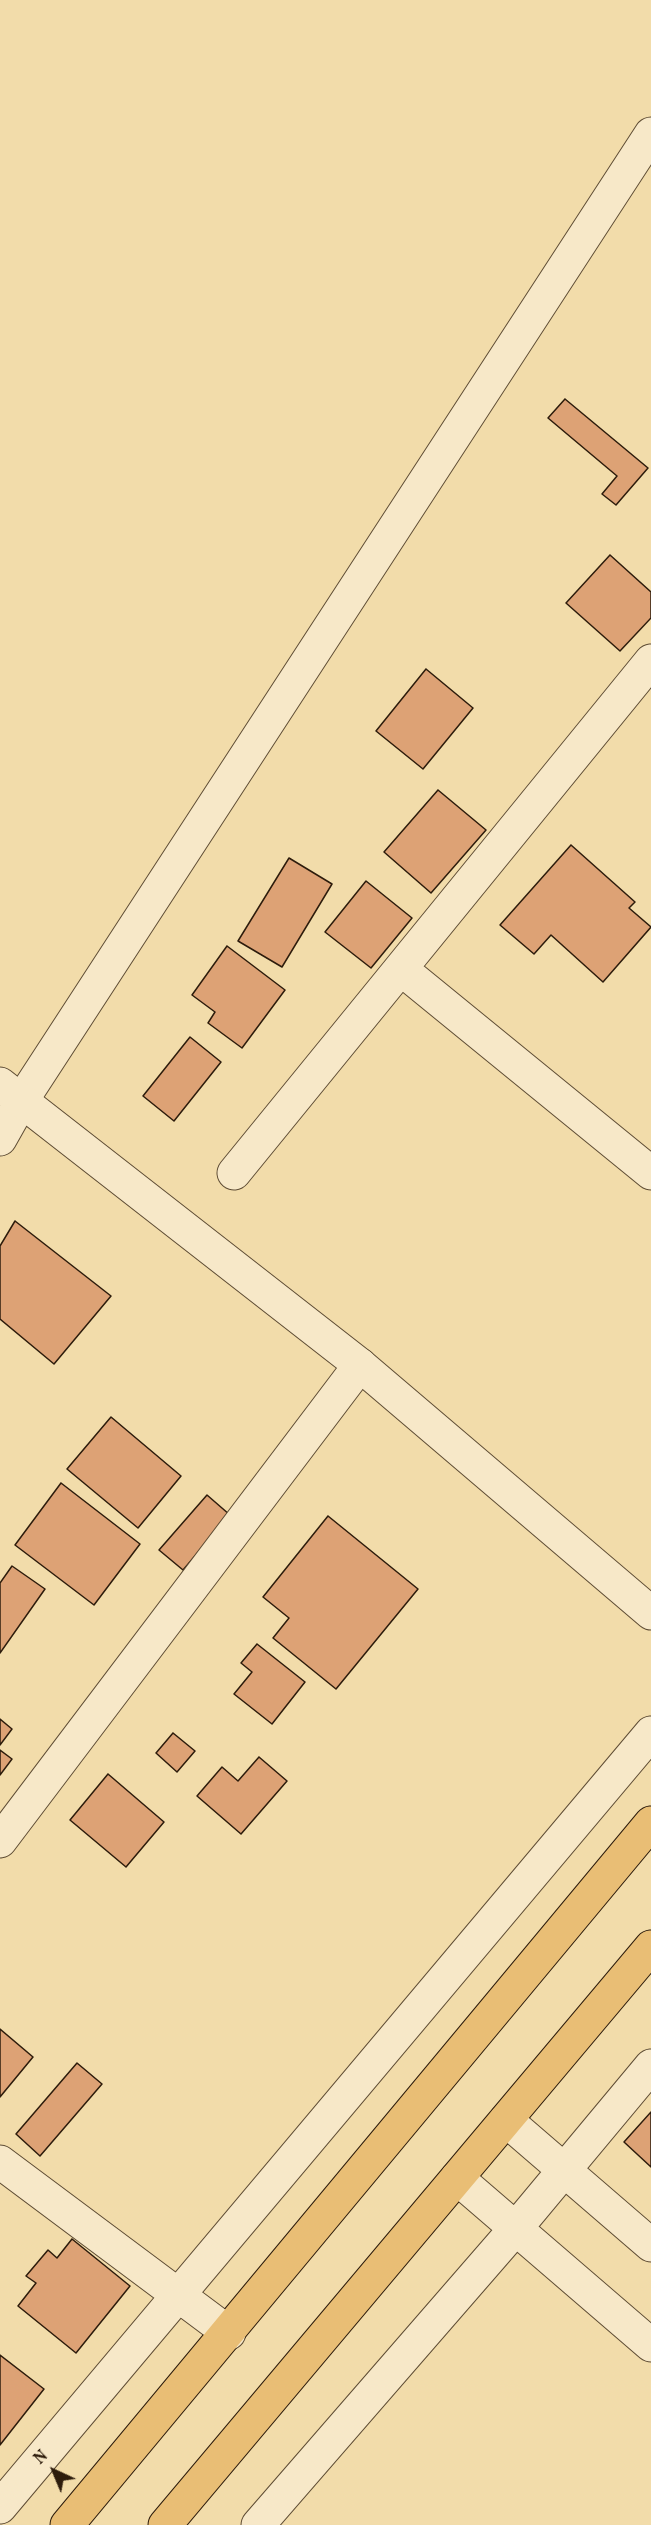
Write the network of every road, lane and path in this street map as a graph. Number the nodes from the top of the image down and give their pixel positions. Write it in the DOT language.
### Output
graph roads {
  1 [pos="651,134"];
  2 [pos="651,662"];
  3 [pos="401,969"];
  4 [pos="11,1092"];
  5 [pos="0,1139"];
  6 [pos="234,1173"];
  7 [pos="651,1173"];
  8 [pos="360,1365"];
  9 [pos="651,1614"];
  10 [pos="651,1733"];
  11 [pos="651,1823"];
  12 [pos="0,1841"];
  13 [pos="651,1947"];
  14 [pos="651,2066"];
  15 [pos="506,2120"];
  16 [pos="0,2163"];
  17 [pos="564,2170"];
  18 [pos="457,2178"];
  19 [pos="516,2228"];
  20 [pos="651,2245"];
  21 [pos="177,2295"];
  22 [pos="229,2333"];
  23 [pos="651,2344"];
  24 [pos="0,2507"];
  25 [pos="67,2525"];
  26 [pos="165,2525"];
  27 [pos="258,2525"];
  1 -- 4 [label="street"];
  2 -- 3 [label="street"];
  3 -- 6 [label="street"];
  3 -- 7 [label="street"];
  4 -- 5 [label="street"];
  4 -- 8 [label="street"];
  8 -- 9 [label="street"];
  8 -- 12 [label="street"];
  10 -- 21 [label="street"];
  11 -- 22 [label="main road"];
  13 -- 15 [label="main road"];
  14 -- 17 [label="street"];
  15 -- 17 [label="street"];
  15 -- 18 [label="main road"];
  16 -- 21 [label="street"];
  17 -- 19 [label="street"];
  17 -- 20 [label="street"];
  18 -- 19 [label="street"];
  18 -- 26 [label="main road"];
  19 -- 23 [label="street"];
  19 -- 27 [label="street"];
  21 -- 22 [label="street"];
  21 -- 24 [label="street"];
  22 -- 25 [label="main road"];
}
